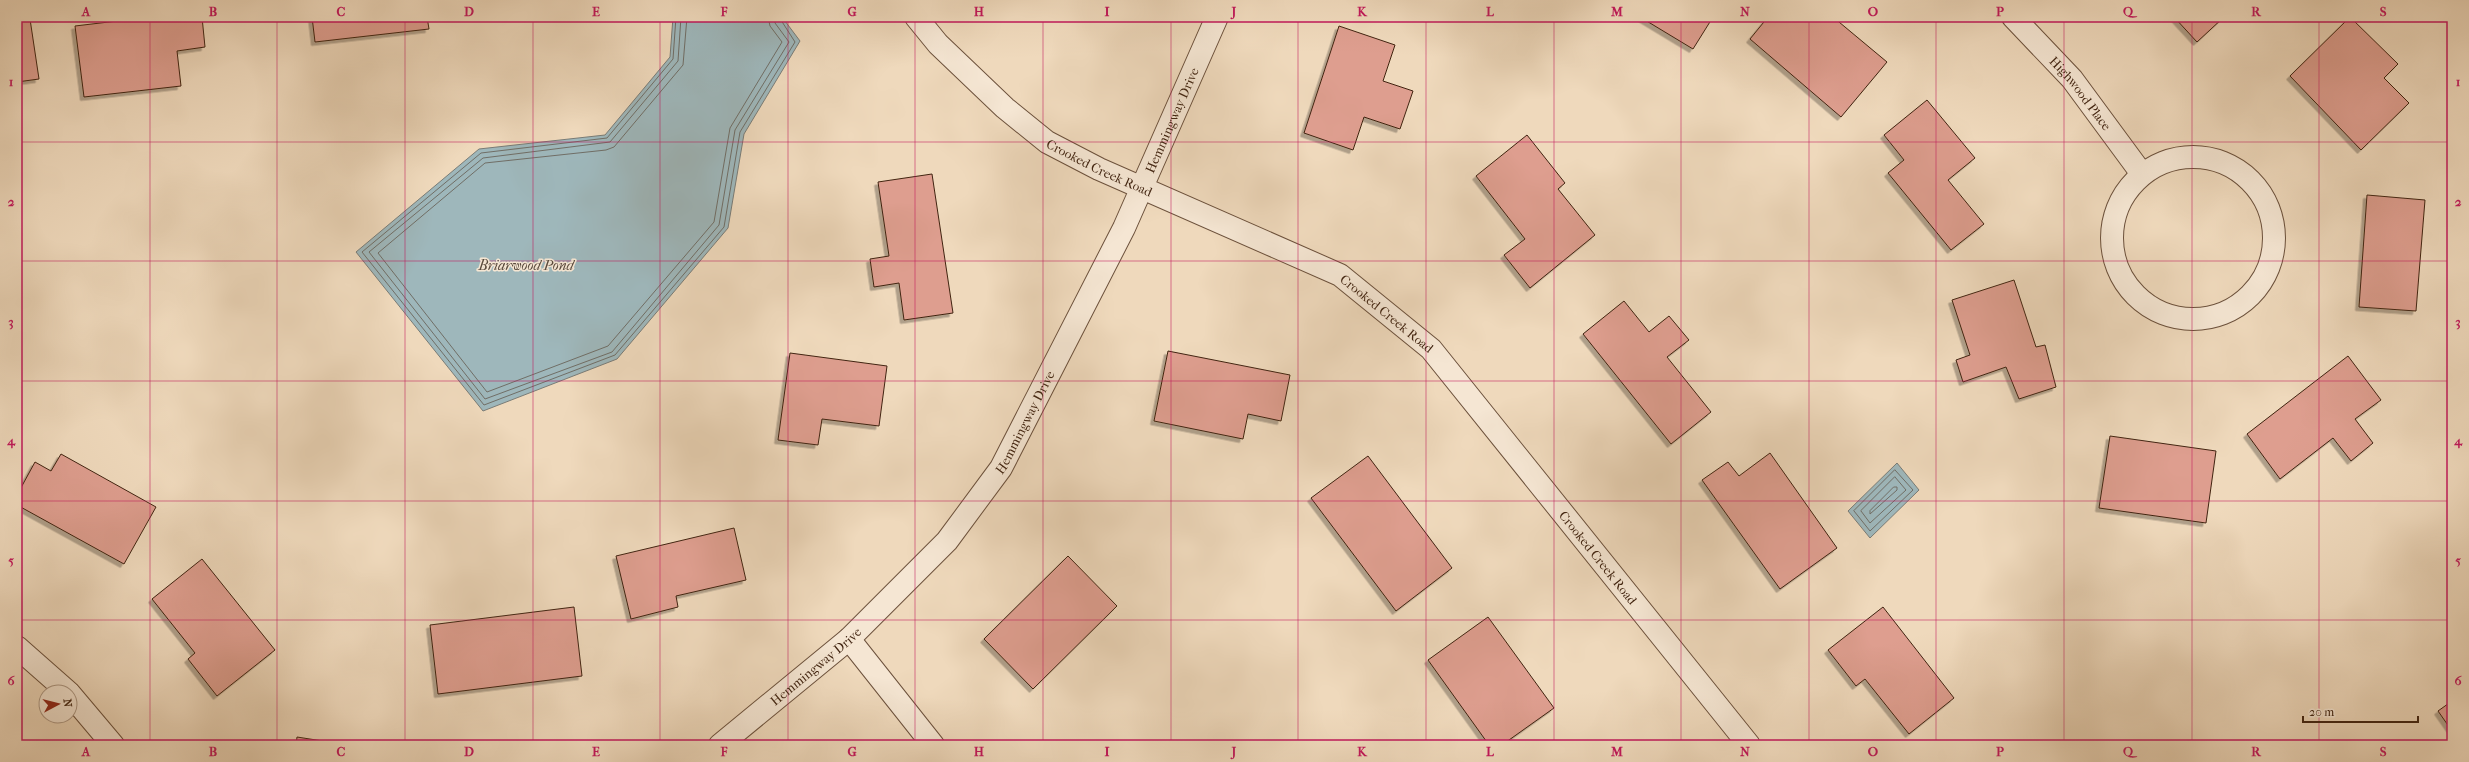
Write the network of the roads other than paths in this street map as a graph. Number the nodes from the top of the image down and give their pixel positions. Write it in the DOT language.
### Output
graph roads {
  1 [pos="916,17"];
  2 [pos="1217,17"];
  3 [pos="2013,17"];
  4 [pos="2142,174"];
  5 [pos="1142,187"];
  6 [pos="849,639"];
  7 [pos="17,647"];
  8 [pos="59,684"];
  9 [pos="78,704"];
  10 [pos="113,745"];
  11 [pos="720,745"];
  12 [pos="933,745"];
  13 [pos="1749,745"];
  1 -- 5 [label="street, Crooked Creek Road"];
  2 -- 5 [label="street, Hemmingway Drive"];
  3 -- 4 [label="street, Highwood Place"];
  4 -- 4 [label="street"];
  5 -- 6 [label="street, Hemmingway Drive"];
  5 -- 13 [label="street, Crooked Creek Road"];
  6 -- 11 [label="street, Hemmingway Drive"];
  6 -- 12 [label="street"];
  7 -- 8 [label="street"];
  9 -- 10 [label="street"];
}
